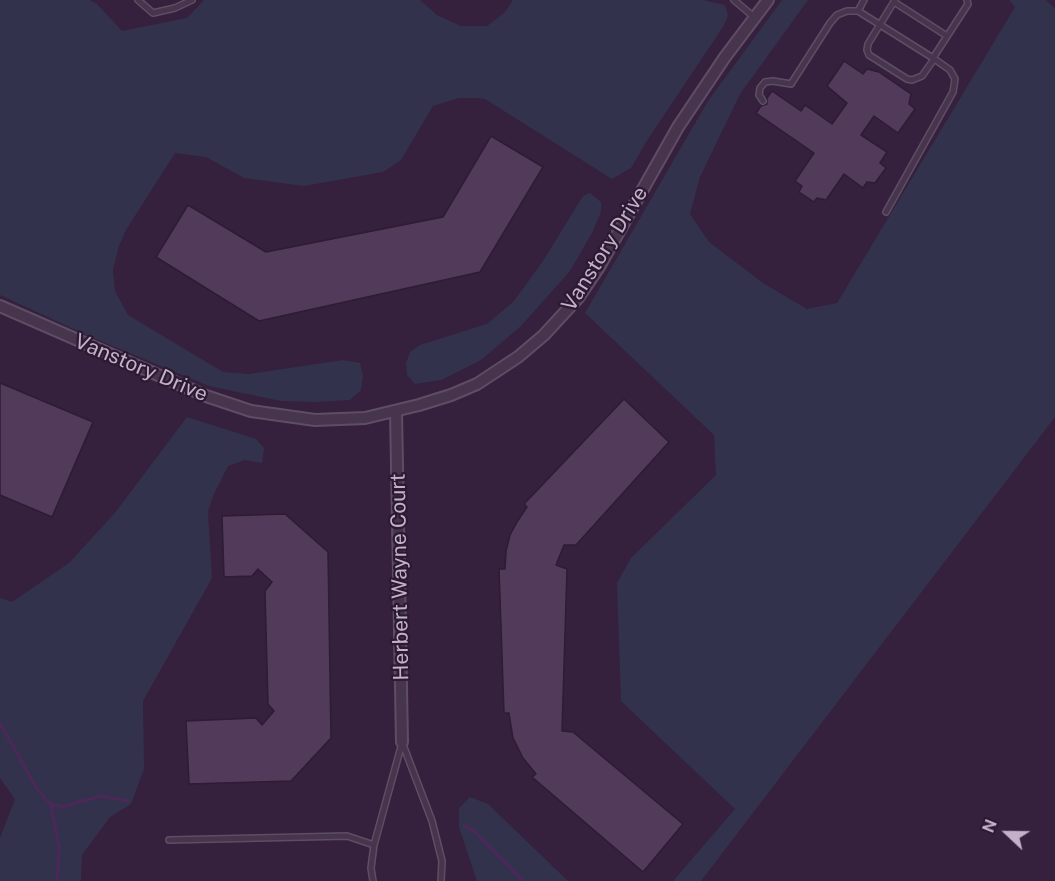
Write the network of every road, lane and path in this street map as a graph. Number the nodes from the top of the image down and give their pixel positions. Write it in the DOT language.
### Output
graph roads {
  1 [pos="138,0"];
  2 [pos="192,0"];
  3 [pos="734,0"];
  4 [pos="768,0"];
  5 [pos="864,0"];
  6 [pos="967,0"];
  7 [pos="895,1"];
  8 [pos="858,10"];
  9 [pos="754,17"];
  10 [pos="879,24"];
  11 [pos="947,36"];
  12 [pos="934,58"];
  13 [pos="763,101"];
  14 [pos="886,212"];
  15 [pos="0,306"];
  16 [pos="396,411"];
  17 [pos="402,742"];
  18 [pos="169,840"];
  19 [pos="374,844"];
  20 [pos="373,881"];
  21 [pos="441,881"];
  1 -- 2 [label="lane"];
  3 -- 9 [label="lane"];
  4 -- 9 [label="street, Vanstory Drive"];
  5 -- 8 [label="lane"];
  6 -- 11 [label="lane"];
  7 -- 10 [label="lane"];
  7 -- 11 [label="lane"];
  8 -- 10 [label="lane"];
  8 -- 13 [label="lane"];
  9 -- 16 [label="street, Vanstory Drive"];
  10 -- 12 [label="lane"];
  10 -- 12 [label="lane"];
  11 -- 12 [label="lane"];
  12 -- 14 [label="lane"];
  15 -- 16 [label="street, Vanstory Drive"];
  16 -- 17 [label="street, Herbert Wayne Court"];
  17 -- 19 [label="lane"];
  17 -- 21 [label="lane"];
  18 -- 19 [label="lane"];
  19 -- 20 [label="lane"];
}
